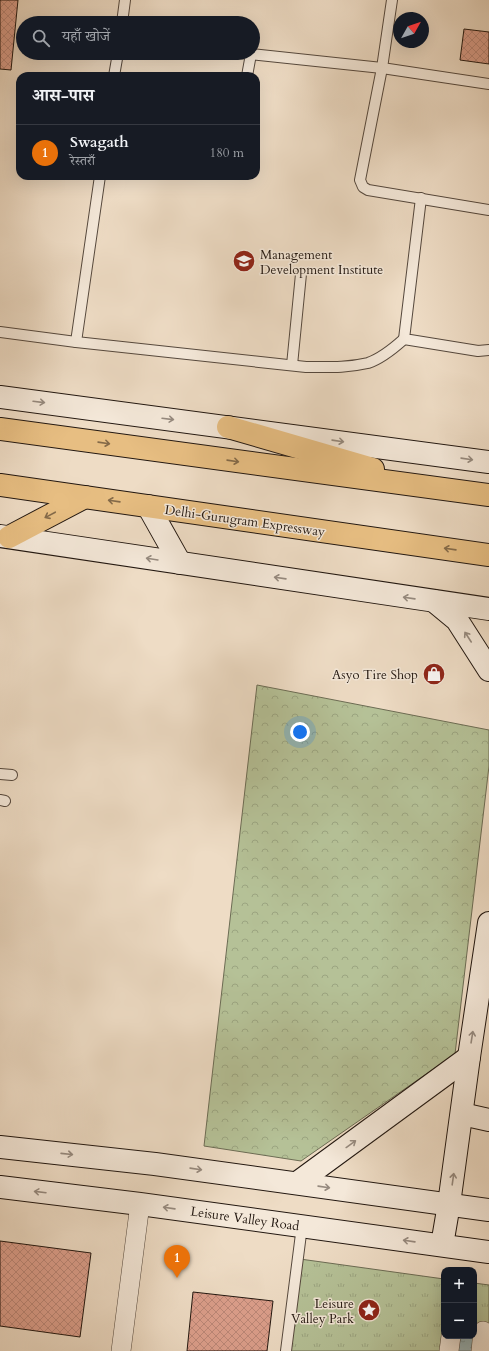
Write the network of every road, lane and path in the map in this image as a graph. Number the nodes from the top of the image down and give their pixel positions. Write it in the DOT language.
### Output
graph roads {
  1 [pos="125,0"];
  2 [pos="392,0"];
  3 [pos="123,16"];
  4 [pos="260,55"];
  5 [pos="117,60"];
  6 [pos="246,60"];
  7 [pos="382,68"];
  8 [pos="115,72"];
  9 [pos="247,72"];
  10 [pos="489,84"];
  11 [pos="99,180"];
  12 [pos="421,198"];
  13 [pos="489,210"];
  14 [pos="301,274"];
  15 [pos="0,332"];
  16 [pos="404,340"];
  17 [pos="76,342"];
  18 [pos="489,350"];
  19 [pos="292,365"];
  20 [pos="0,397"];
  21 [pos="228,427"];
  22 [pos="0,429"];
  23 [pos="489,462"];
  24 [pos="0,485"];
  25 [pos="443,489"];
  26 [pos="489,496"];
  27 [pos="85,497"];
  28 [pos="148,506"];
  29 [pos="5,537"];
  30 [pos="489,555"];
  31 [pos="180,563"];
  32 [pos="433,601"];
  33 [pos="489,609"];
  34 [pos="489,670"];
  35 [pos="0,774"];
  36 [pos="12,775"];
  37 [pos="489,923"];
  38 [pos="469,1058"];
  39 [pos="462,1114"];
  40 [pos="489,1120"];
  41 [pos="0,1147"];
  42 [pos="298,1183"];
  43 [pos="0,1187"];
  44 [pos="140,1204"];
  45 [pos="450,1204"];
  46 [pos="489,1210"];
  47 [pos="302,1226"];
  48 [pos="442,1245"];
  49 [pos="489,1252"];
  50 [pos="483,1331"];
  51 [pos="451,1339"];
  52 [pos="121,1351"];
  53 [pos="286,1351"];
  54 [pos="449,1351"];
  55 [pos="481,1351"];
  1 -- 3 [label="lane"];
  2 -- 7 [label="lane"];
  4 -- 7 [label="lane"];
  5 -- 8 [label="lane"];
  6 -- 9 [label="lane"];
  7 -- 10 [label="lane"];
  7 -- 12 [label="lane"];
  11 -- 17 [label="lane"];
  12 -- 13 [label="lane"];
  12 -- 16 [label="lane"];
  14 -- 19 [label="lane"];
  15 -- 17 [label="lane"];
  16 -- 18 [label="lane"];
  16 -- 19 [label="lane"];
  17 -- 19 [label="lane"];
  20 -- 21 [label="street, one-way"];
  21 -- 23 [label="street, one-way"];
  21 -- 25 [label="highway"];
  22 -- 25 [label="highway, one-way"];
  24 -- 27 [label="highway, Delhi-Gurugram Expressway"];
  25 -- 26 [label="highway"];
  28 -- 27 [label="highway, Delhi-Gurugram Expressway, one-way"];
  27 -- 29 [label="highway, one-way"];
  30 -- 28 [label="highway, Delhi-Gurugram Expressway, one-way"];
  28 -- 31 [label="street"];
  31 -- 29 [label="street, one-way"];
  32 -- 31 [label="street, one-way"];
  32 -- 33 [label="street"];
  34 -- 32 [label="street, one-way"];
  35 -- 36 [label="lane"];
  38 -- 37 [label="street, one-way"];
  38 -- 39 [label="street"];
  42 -- 38 [label="street, one-way"];
  39 -- 40 [label="street"];
  45 -- 39 [label="street, one-way"];
  41 -- 42 [label="street, one-way"];
  42 -- 45 [label="street, one-way"];
  44 -- 43 [label="street, Leisure Valley Road, one-way"];
  47 -- 44 [label="street, Leisure Valley Road, one-way"];
  44 -- 52 [label="street"];
  45 -- 46 [label="street"];
  45 -- 48 [label="street"];
  48 -- 47 [label="street, Leisure Valley Road, one-way"];
  47 -- 53 [label="lane"];
  48 -- 49 [label="street, Leisure Valley Road"];
  50 -- 55 [label="street"];
  51 -- 54 [label="street"];
}
